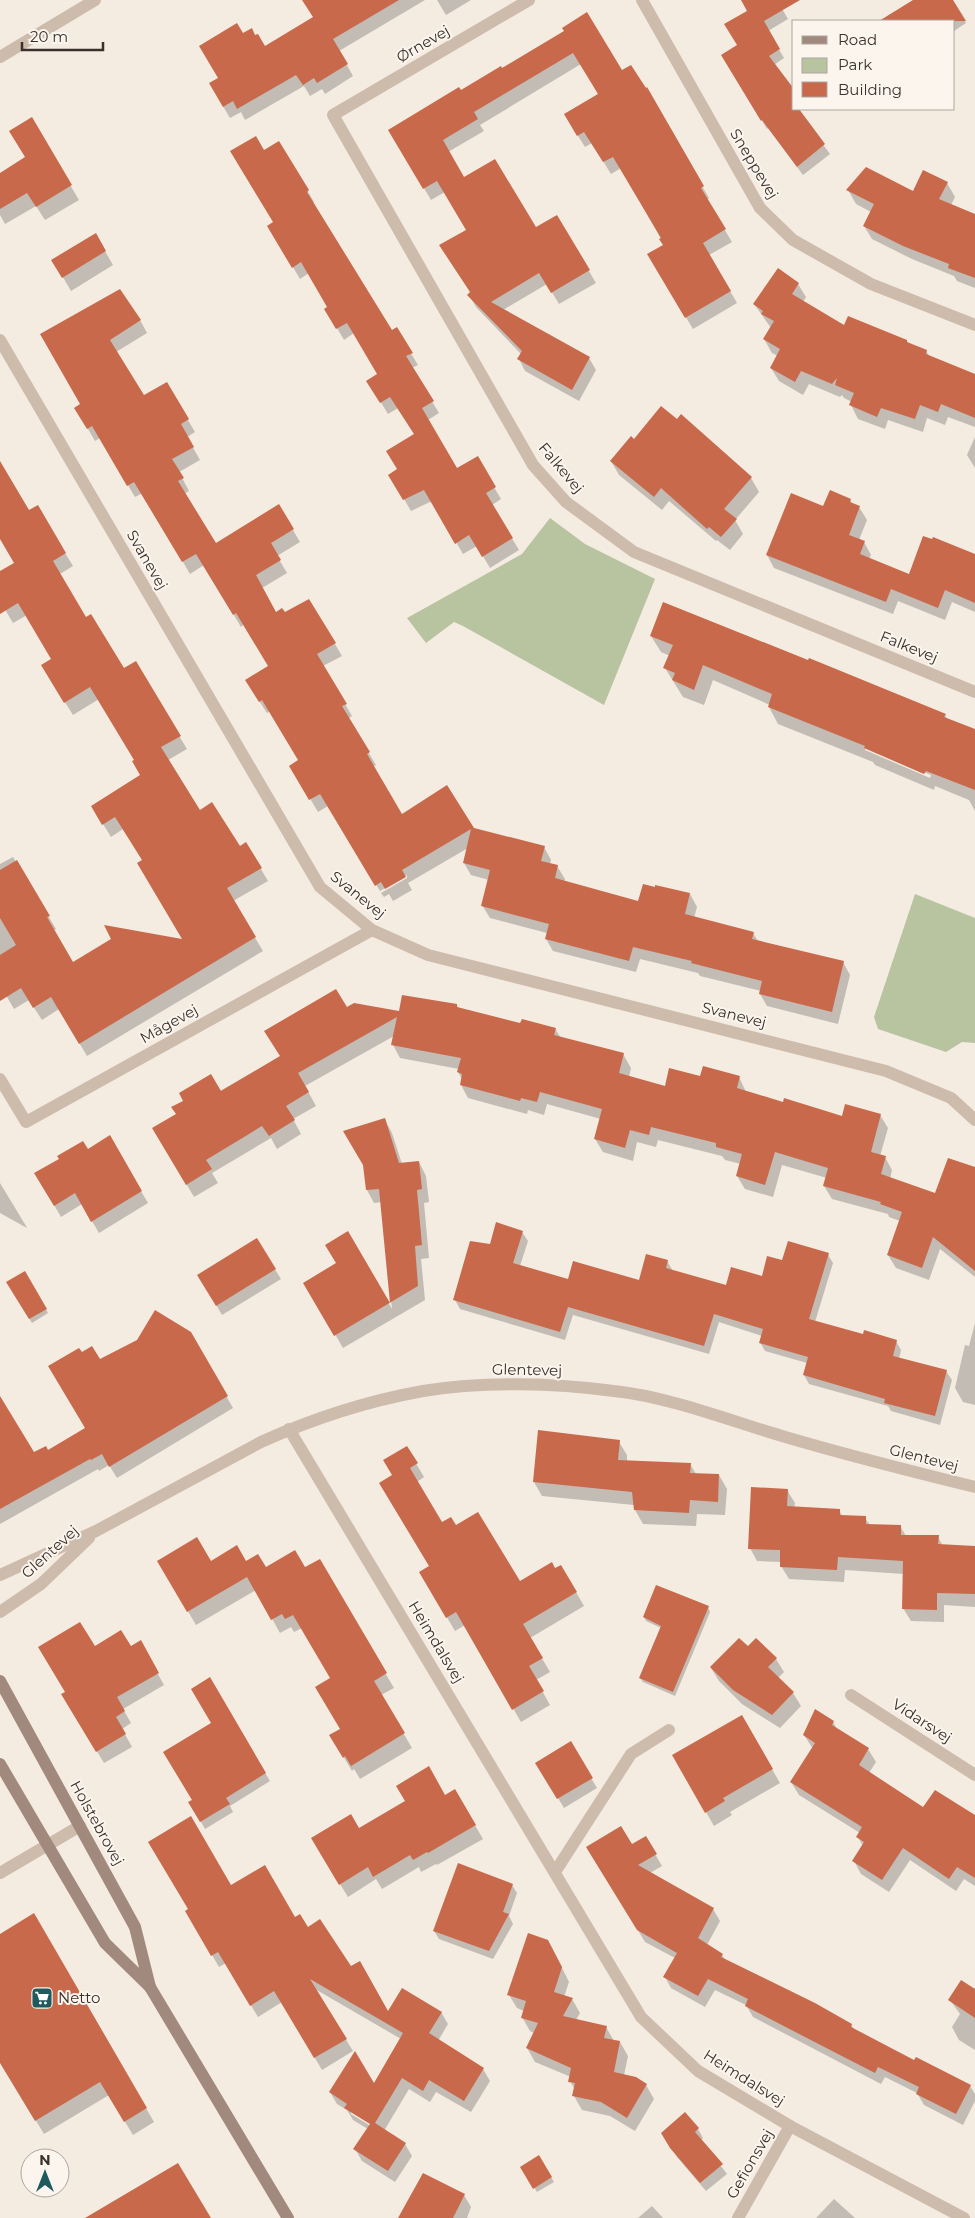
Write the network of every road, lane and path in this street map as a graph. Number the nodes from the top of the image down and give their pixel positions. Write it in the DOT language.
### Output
graph roads {
  1 [pos="95,0"];
  2 [pos="529,0"];
  3 [pos="642,0"];
  4 [pos="0,57"];
  5 [pos="333,115"];
  6 [pos="975,325"];
  7 [pos="0,340"];
  8 [pos="975,692"];
  9 [pos="372,930"];
  10 [pos="0,1079"];
  11 [pos="975,1120"];
  12 [pos="289,1429"];
  13 [pos="975,1487"];
  14 [pos="96,1531"];
  15 [pos="0,1575"];
  16 [pos="0,1612"];
  17 [pos="0,1681"];
  18 [pos="851,1695"];
  19 [pos="669,1730"];
  20 [pos="0,1764"];
  21 [pos="975,1776"];
  22 [pos="80,1826"];
  23 [pos="48,1846"];
  24 [pos="555,1872"];
  25 [pos="0,1873"];
  26 [pos="150,1987"];
  27 [pos="790,2126"];
  28 [pos="288,2218"];
  29 [pos="738,2218"];
  30 [pos="964,2218"];
  1 -- 4 [label="street"];
  2 -- 5 [label="street, Ørnevej"];
  3 -- 6 [label="street, Sneppevej"];
  5 -- 8 [label="street, Falkevej"];
  7 -- 9 [label="street, Svanevej"];
  9 -- 10 [label="street, Mågevej"];
  9 -- 11 [label="street, Svanevej"];
  12 -- 13 [label="street, Glentevej"];
  12 -- 14 [label="street, Glentevej"];
  12 -- 24 [label="street, Heimdalsvej"];
  14 -- 15 [label="street, Glentevej"];
  14 -- 16 [label="street, Glentevej"];
  17 -- 22 [label="main road, Holstebrovej"];
  18 -- 21 [label="street, Vidarsvej"];
  19 -- 24 [label="street"];
  20 -- 23 [label="main road, Holstebrovej"];
  22 -- 23 [label="street"];
  22 -- 26 [label="main road, Holstebrovej"];
  23 -- 25 [label="street"];
  23 -- 26 [label="main road, Holstebrovej"];
  24 -- 27 [label="street, Heimdalsvej"];
  26 -- 28 [label="main road, Holstebrovej"];
  27 -- 29 [label="street, Gefionsvej"];
  27 -- 30 [label="street, Heimdalsvej"];
}
